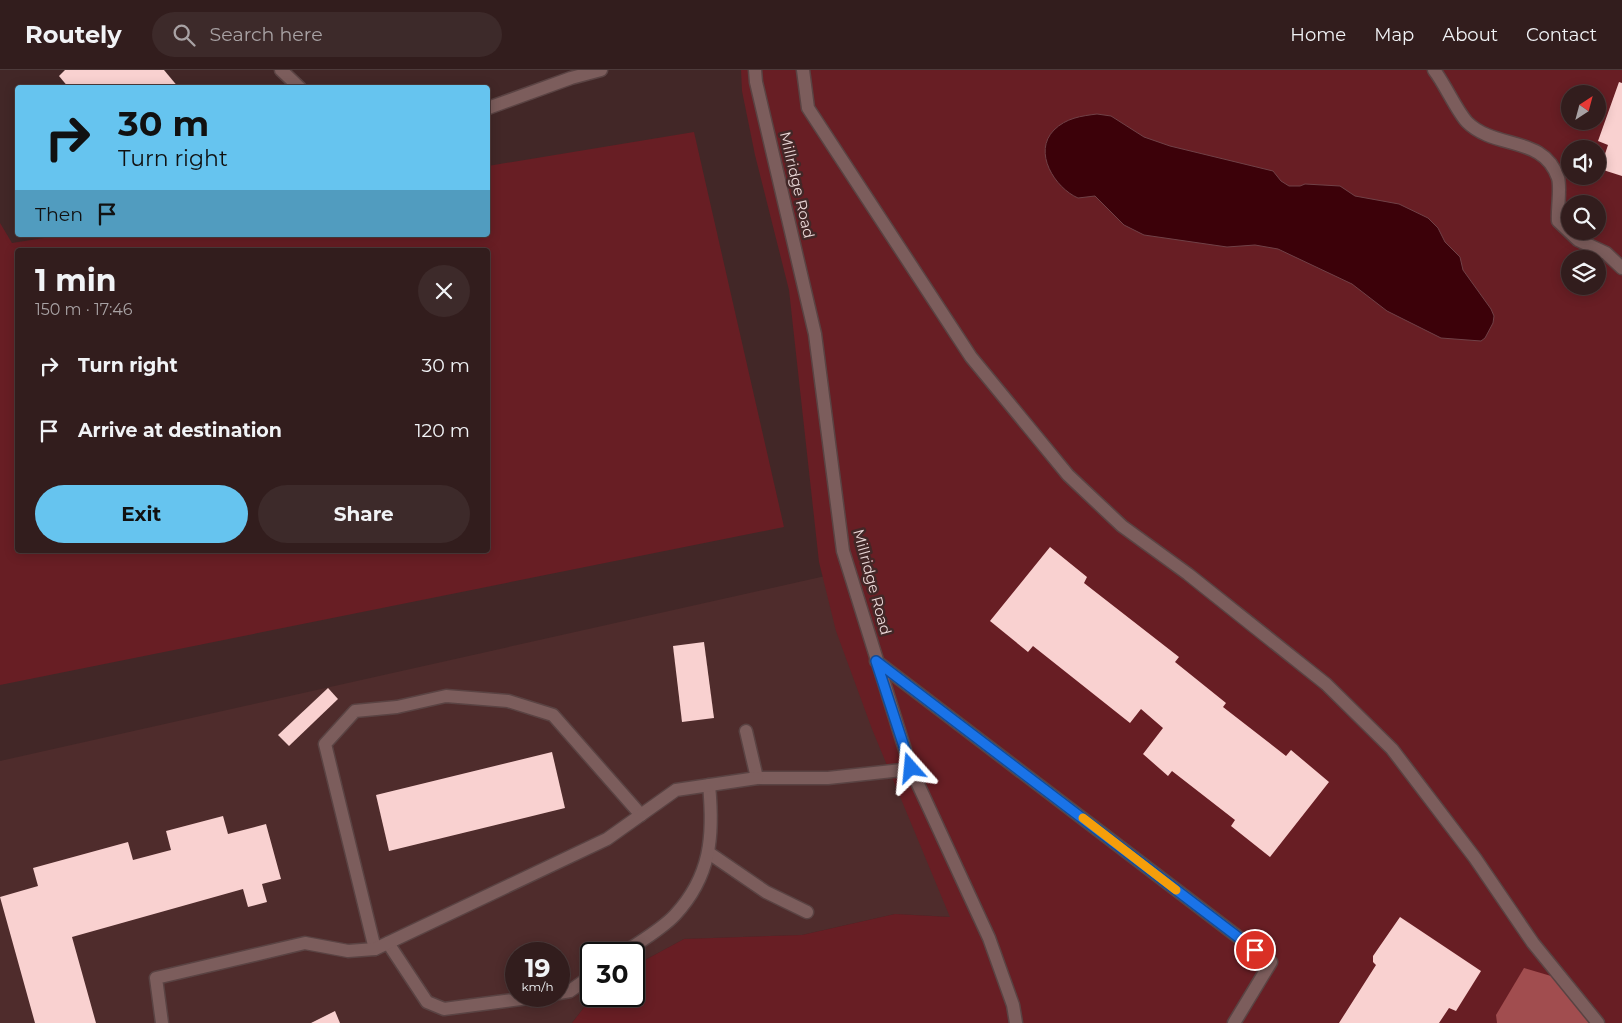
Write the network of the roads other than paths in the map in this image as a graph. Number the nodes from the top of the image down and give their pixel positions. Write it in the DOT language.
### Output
graph roads {
  1 [pos="281,70"];
  2 [pos="601,70"];
  3 [pos="755,70"];
  4 [pos="802,70"];
  5 [pos="1434,70"];
  6 [pos="297,85"];
  7 [pos="490,107"];
  8 [pos="1622,268"];
  9 [pos="876,661"];
  10 [pos="746,731"];
  11 [pos="911,768"];
  12 [pos="757,778"];
  13 [pos="710,785"];
  14 [pos="641,815"];
  15 [pos="709,853"];
  16 [pos="807,912"];
  17 [pos="638,942"];
  18 [pos="388,943"];
  19 [pos="375,949"];
  20 [pos="505,1001"];
  21 [pos="162,1023"];
  22 [pos="1016,1023"];
  23 [pos="1234,1023"];
  24 [pos="1598,1023"];
  1 -- 6 [label="street"];
  2 -- 7 [label="street"];
  3 -- 9 [label="street, Millridge Road"];
  4 -- 24 [label="street"];
  5 -- 8 [label="street"];
  9 -- 11 [label="street, Millridge Road"];
  9 -- 23 [label="street"];
  10 -- 12 [label="street"];
  11 -- 12 [label="street"];
  11 -- 22 [label="street, Millridge Road"];
  12 -- 13 [label="street"];
  13 -- 14 [label="street"];
  13 -- 15 [label="street"];
  14 -- 18 [label="street"];
  14 -- 19 [label="street"];
  15 -- 16 [label="street"];
  15 -- 17 [label="street"];
  18 -- 19 [label="street"];
  18 -- 20 [label="street"];
  19 -- 21 [label="street"];
}
